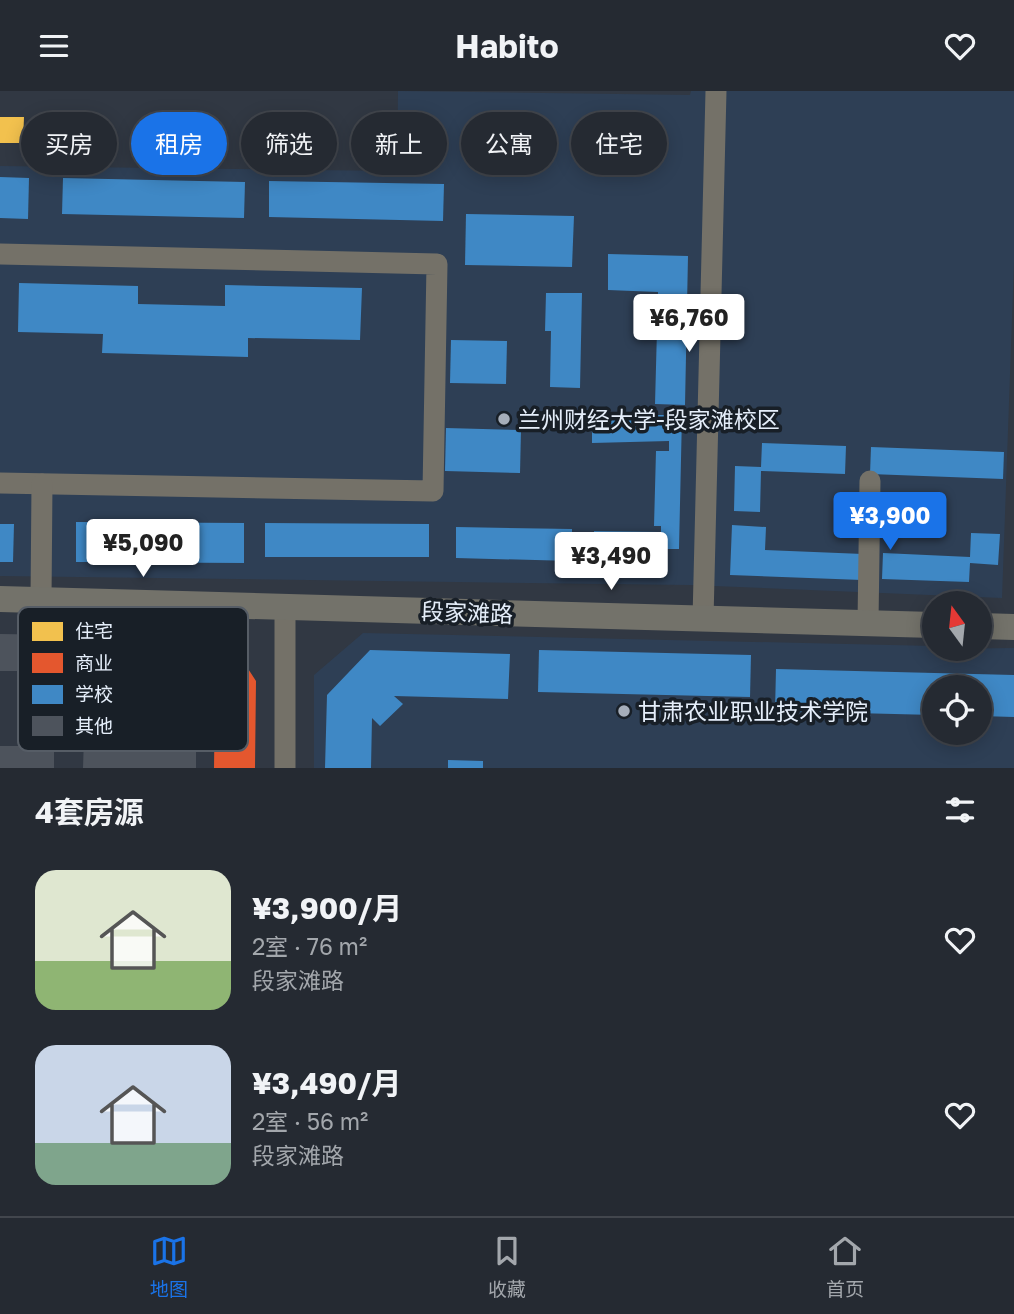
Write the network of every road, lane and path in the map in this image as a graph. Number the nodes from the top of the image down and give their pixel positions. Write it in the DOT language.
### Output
graph roads {
  1 [pos="716,91"];
  2 [pos="0,254"];
  3 [pos="870,481"];
  4 [pos="0,483"];
  5 [pos="42,484"];
  6 [pos="0,599"];
  7 [pos="41,600"];
  8 [pos="285,607"];
  9 [pos="703,619"];
  10 [pos="868,623"];
  11 [pos="922,625"];
  12 [pos="992,626"];
  13 [pos="1014,627"];
  14 [pos="285,768"];
  1 -- 9 [label="street"];
  2 -- 5 [label="street"];
  3 -- 10 [label="street"];
  4 -- 5 [label="street"];
  5 -- 7 [label="street"];
  6 -- 7 [label="main road, 段家滩路"];
  7 -- 8 [label="main road, 段家滩路"];
  8 -- 9 [label="main road, 段家滩路"];
  8 -- 14 [label="street"];
  9 -- 10 [label="main road, 段家滩路"];
  10 -- 11 [label="main road, 段家滩路"];
  12 -- 13 [label="main road"];
}
